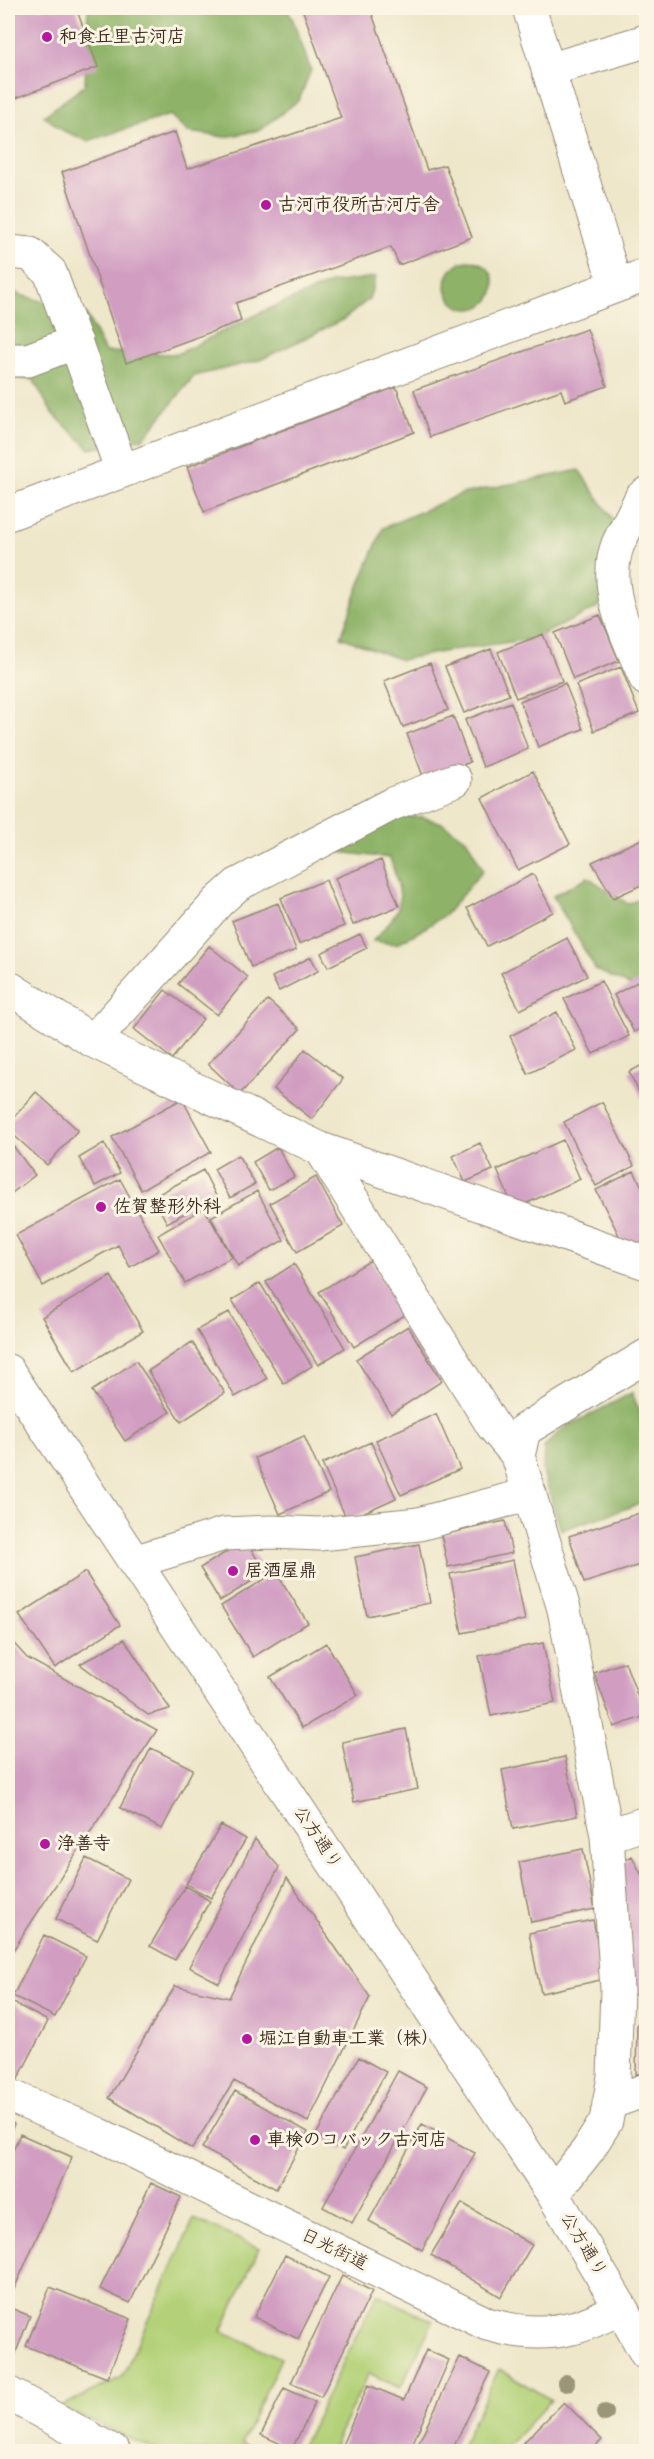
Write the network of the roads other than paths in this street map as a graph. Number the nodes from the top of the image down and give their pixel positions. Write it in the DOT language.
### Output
graph roads {
  1 [pos="529,8"];
  2 [pos="646,41"];
  3 [pos="548,70"];
  4 [pos="8,252"];
  5 [pos="646,275"];
  6 [pos="616,286"];
  7 [pos="76,342"];
  8 [pos="8,360"];
  9 [pos="122,471"];
  10 [pos="646,494"];
  11 [pos="8,514"];
  12 [pos="646,679"];
  13 [pos="455,780"];
  14 [pos="8,987"];
  15 [pos="93,1041"];
  16 [pos="321,1149"];
  17 [pos="646,1263"];
  18 [pos="646,1356"];
  19 [pos="8,1371"];
  20 [pos="518,1456"];
  21 [pos="530,1494"];
  22 [pos="134,1562"];
  23 [pos="646,1823"];
  24 [pos="607,1836"];
  25 [pos="646,2090"];
  26 [pos="8,2095"];
  27 [pos="609,2103"];
  28 [pos="553,2194"];
  29 [pos="621,2308"];
  30 [pos="646,2353"];
  31 [pos="8,2393"];
  32 [pos="114,2451"];
  1 -- 3 [label="street"];
  2 -- 3 [label="street"];
  3 -- 6 [label="street"];
  4 -- 7 [label="street"];
  5 -- 6 [label="street"];
  6 -- 9 [label="street"];
  7 -- 8 [label="street"];
  7 -- 9 [label="street"];
  9 -- 11 [label="street"];
  10 -- 12 [label="street"];
  13 -- 15 [label="street"];
  14 -- 15 [label="street"];
  15 -- 16 [label="street"];
  16 -- 17 [label="street"];
  16 -- 20 [label="street"];
  18 -- 20 [label="street"];
  19 -- 22 [label="street, 公方通り"];
  20 -- 21 [label="street"];
  21 -- 22 [label="street"];
  21 -- 24 [label="street"];
  22 -- 28 [label="street, 公方通り"];
  23 -- 24 [label="street"];
  24 -- 27 [label="street"];
  25 -- 27 [label="street"];
  26 -- 29 [label="street, 日光街道"];
  27 -- 28 [label="street"];
  28 -- 29 [label="street, 公方通り"];
  29 -- 30 [label="street"];
  31 -- 32 [label="street"];
}
